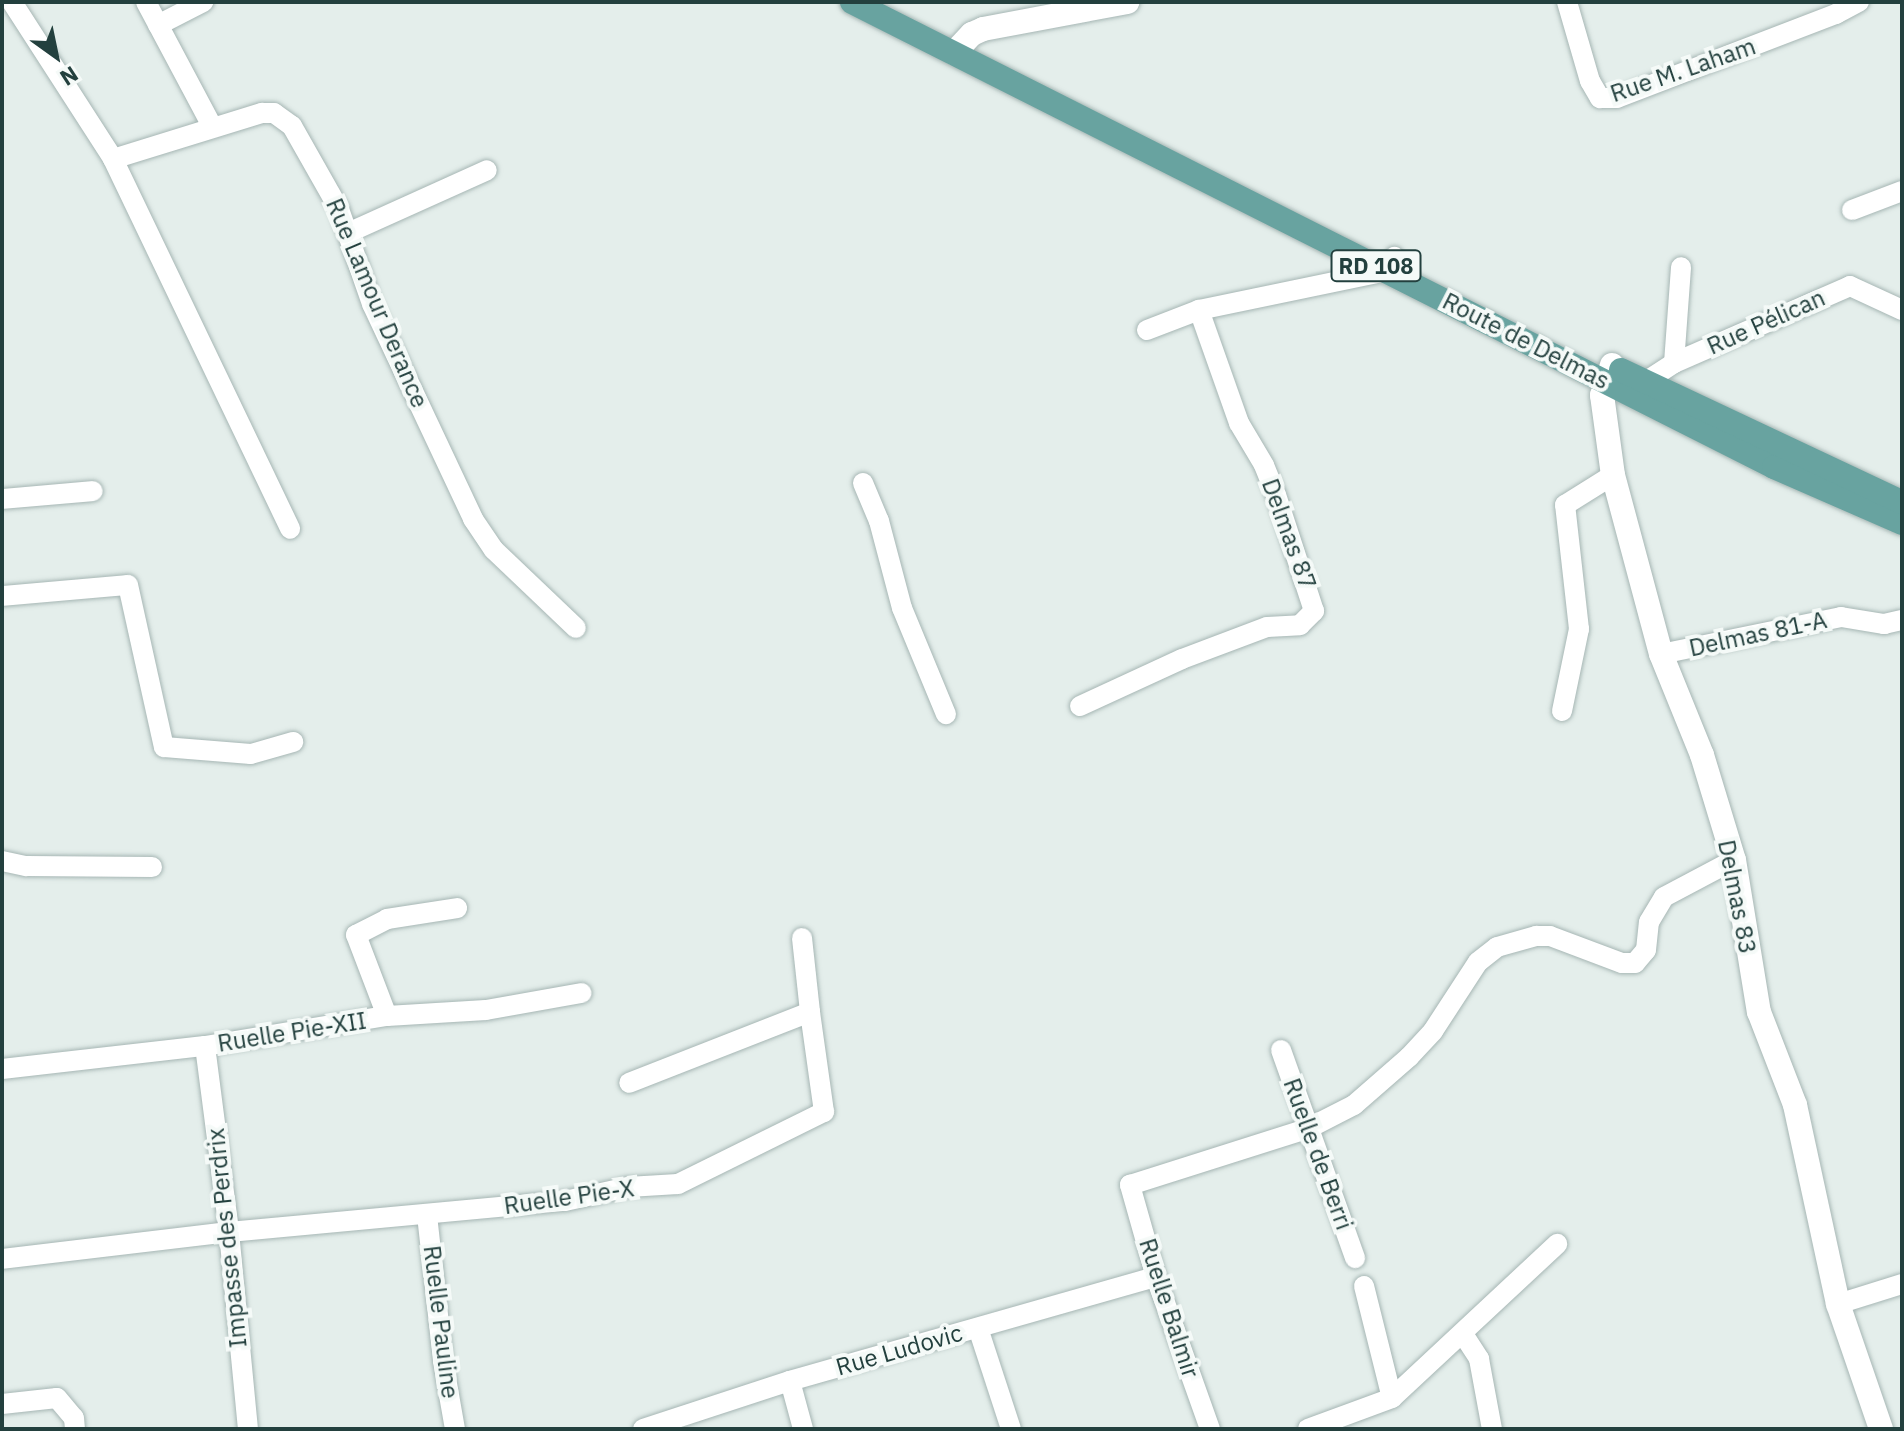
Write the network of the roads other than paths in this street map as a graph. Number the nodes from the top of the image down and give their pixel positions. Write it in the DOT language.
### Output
graph roads {
  1 [pos="12,2"];
  2 [pos="146,2"];
  3 [pos="203,2"];
  4 [pos="852,2"];
  5 [pos="886,2"];
  6 [pos="1127,2"];
  7 [pos="1567,2"];
  8 [pos="1859,2"];
  9 [pos="158,25"];
  10 [pos="959,48"];
  11 [pos="212,126"];
  12 [pos="113,159"];
  13 [pos="487,170"];
  14 [pos="1902,191"];
  15 [pos="1852,210"];
  16 [pos="350,232"];
  17 [pos="1390,264"];
  18 [pos="1681,267"];
  19 [pos="1199,310"];
  20 [pos="1902,310"];
  21 [pos="1147,330"];
  22 [pos="1674,363"];
  23 [pos="1609,373"];
  24 [pos="1645,382"];
  25 [pos="1613,475"];
  26 [pos="863,483"];
  27 [pos="93,491"];
  28 [pos="2,499"];
  29 [pos="1902,502"];
  30 [pos="1902,523"];
  31 [pos="290,529"];
  32 [pos="2,596"];
  33 [pos="1902,620"];
  34 [pos="576,628"];
  35 [pos="1661,654"];
  36 [pos="1080,706"];
  37 [pos="1562,711"];
  38 [pos="946,714"];
  39 [pos="293,742"];
  40 [pos="1734,860"];
  41 [pos="2,861"];
  42 [pos="152,867"];
  43 [pos="457,908"];
  44 [pos="802,938"];
  45 [pos="581,993"];
  46 [pos="810,1012"];
  47 [pos="387,1016"];
  48 [pos="205,1046"];
  49 [pos="1281,1050"];
  50 [pos="2,1069"];
  51 [pos="629,1083"];
  52 [pos="1307,1129"];
  53 [pos="427,1215"];
  54 [pos="229,1232"];
  55 [pos="1557,1244"];
  56 [pos="1355,1258"];
  57 [pos="2,1259"];
  58 [pos="1156,1277"];
  59 [pos="1902,1284"];
  60 [pos="1364,1286"];
  61 [pos="1838,1304"];
  62 [pos="978,1328"];
  63 [pos="1463,1334"];
  64 [pos="790,1381"];
  65 [pos="1392,1398"];
  66 [pos="2,1404"];
  67 [pos="75,1429"];
  68 [pos="248,1429"];
  69 [pos="455,1429"];
  70 [pos="643,1429"];
  71 [pos="803,1429"];
  72 [pos="1011,1429"];
  73 [pos="1210,1429"];
  74 [pos="1308,1429"];
  75 [pos="1492,1429"];
  76 [pos="1881,1429"];
  1 -- 12 [label="street"];
  2 -- 9 [label="street"];
  3 -- 9 [label="street"];
  4 -- 10 [label="main road, Route de Delmas / RD 108"];
  5 -- 10 [label="main road, Route de Delmas / RD 108"];
  6 -- 10 [label="street"];
  7 -- 8 [label="street, Rue M. Laham"];
  9 -- 11 [label="street"];
  10 -- 17 [label="main road, Route de Delmas / RD 108"];
  11 -- 12 [label="street, Rue Lamour Derance"];
  11 -- 16 [label="street, Rue Lamour Derance"];
  12 -- 31 [label="street"];
  13 -- 16 [label="street"];
  14 -- 15 [label="street"];
  16 -- 34 [label="street, Rue Lamour Derance"];
  17 -- 19 [label="street"];
  17 -- 23 [label="main road, Route de Delmas / RD 108"];
  18 -- 22 [label="street"];
  19 -- 21 [label="street"];
  19 -- 36 [label="street, Delmas 87"];
  20 -- 22 [label="street, Rue Pélican"];
  22 -- 24 [label="street, Rue Pélican"];
  23 -- 24 [label="main road, Route de Delmas / RD 108"];
  23 -- 25 [label="street, Delmas 83"];
  23 -- 30 [label="main road, Route de Delmas / RD 108"];
  24 -- 29 [label="main road, Route de Delmas / RD 108"];
  25 -- 35 [label="street, Delmas 83"];
  25 -- 37 [label="street"];
  26 -- 38 [label="street"];
  27 -- 28 [label="street"];
  32 -- 39 [label="street"];
  33 -- 35 [label="street, Delmas 81-A"];
  35 -- 40 [label="street, Delmas 83"];
  40 -- 52 [label="street"];
  40 -- 61 [label="street, Delmas 83"];
  41 -- 42 [label="street"];
  43 -- 47 [label="street"];
  44 -- 46 [label="street"];
  45 -- 47 [label="street, Ruelle Pie-XII"];
  46 -- 51 [label="street"];
  46 -- 53 [label="street, Ruelle Pie-X"];
  47 -- 48 [label="street, Ruelle Pie-XII"];
  48 -- 50 [label="street, Ruelle Pie-XII"];
  48 -- 54 [label="street, Impasse des Perdrix"];
  49 -- 52 [label="street, Ruelle de Berri"];
  52 -- 56 [label="street, Ruelle de Berri"];
  52 -- 58 [label="street, Ruelle Balmir"];
  53 -- 54 [label="street, Ruelle Pie-X"];
  53 -- 69 [label="street, Ruelle Pauline"];
  54 -- 57 [label="street, Ruelle Pie-X"];
  54 -- 68 [label="street, Impasse des Perdrix"];
  55 -- 63 [label="street"];
  58 -- 62 [label="street, Rue Ludovic"];
  58 -- 73 [label="street, Ruelle Balmir"];
  59 -- 61 [label="street"];
  60 -- 65 [label="street"];
  61 -- 76 [label="street, Delmas 83"];
  62 -- 64 [label="street, Rue Ludovic"];
  62 -- 72 [label="street"];
  63 -- 65 [label="street"];
  63 -- 75 [label="street"];
  64 -- 70 [label="street, Rue Ludovic"];
  64 -- 71 [label="street"];
  65 -- 74 [label="street"];
  66 -- 67 [label="street"];
}
